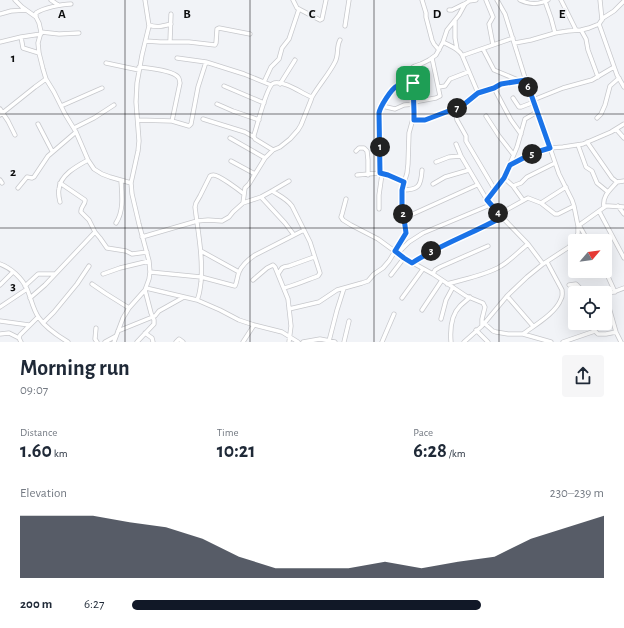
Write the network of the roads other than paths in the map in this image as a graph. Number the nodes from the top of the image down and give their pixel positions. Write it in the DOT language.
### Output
graph roads {
  1 [pos="15,0"];
  2 [pos="51,0"];
  3 [pos="145,0"];
  4 [pos="293,0"];
  5 [pos="326,0"];
  6 [pos="349,0"];
  7 [pos="422,0"];
  8 [pos="476,0"];
  9 [pos="486,0"];
  10 [pos="497,0"];
  11 [pos="520,0"];
  12 [pos="561,0"];
  13 [pos="600,0"];
  14 [pos="547,1"];
  15 [pos="624,1"];
  16 [pos="71,4"];
  17 [pos="465,4"];
  18 [pos="58,5"];
  19 [pos="300,9"];
  20 [pos="26,10"];
  21 [pos="449,10"];
  22 [pos="0,14"];
  23 [pos="171,14"];
  24 [pos="36,17"];
  25 [pos="455,19"];
  26 [pos="602,20"];
  27 [pos="171,24"];
  28 [pos="599,24"];
  29 [pos="149,25"];
  30 [pos="344,26"];
  31 [pos="576,30"];
  32 [pos="581,30"];
  33 [pos="41,33"];
  34 [pos="79,33"];
  35 [pos="250,34"];
  36 [pos="555,34"];
  37 [pos="21,37"];
  38 [pos="513,38"];
  39 [pos="340,40"];
  40 [pos="146,41"];
  41 [pos="0,42"];
  42 [pos="170,42"];
  43 [pos="443,42"];
  44 [pos="515,43"];
  45 [pos="493,45"];
  46 [pos="457,49"];
  47 [pos="483,49"];
  48 [pos="439,50"];
  49 [pos="39,53"];
  50 [pos="462,55"];
  51 [pos="177,58"];
  52 [pos="432,58"];
  53 [pos="295,60"];
  54 [pos="206,62"];
  55 [pos="106,63"];
  56 [pos="614,67"];
  57 [pos="139,68"];
  58 [pos="468,72"];
  59 [pos="598,77"];
  60 [pos="619,78"];
  61 [pos="46,79"];
  62 [pos="519,80"];
  63 [pos="526,80"];
  64 [pos="264,82"];
  65 [pos="413,83"];
  66 [pos="280,84"];
  67 [pos="271,85"];
  68 [pos="224,86"];
  69 [pos="439,87"];
  70 [pos="624,87"];
  71 [pos="102,88"];
  72 [pos="494,88"];
  73 [pos="478,93"];
  74 [pos="312,97"];
  75 [pos="513,98"];
  76 [pos="533,101"];
  77 [pos="264,103"];
  78 [pos="414,103"];
  79 [pos="217,104"];
  80 [pos="114,105"];
  81 [pos="61,106"];
  82 [pos="382,106"];
  83 [pos="455,108"];
  84 [pos="1,112"];
  85 [pos="537,112"];
  86 [pos="486,116"];
  87 [pos="597,118"];
  88 [pos="203,119"];
  89 [pos="138,120"];
  90 [pos="259,120"];
  91 [pos="414,120"];
  92 [pos="172,121"];
  93 [pos="38,124"];
  94 [pos="624,124"];
  95 [pos="74,128"];
  96 [pos="616,129"];
  97 [pos="76,132"];
  98 [pos="520,134"];
  99 [pos="15,135"];
  100 [pos="254,137"];
  101 [pos="230,138"];
  102 [pos="624,138"];
  103 [pos="588,142"];
  104 [pos="456,144"];
  105 [pos="578,145"];
  106 [pos="550,148"];
  107 [pos="273,150"];
  108 [pos="52,151"];
  109 [pos="356,151"];
  110 [pos="513,154"];
  111 [pos="461,156"];
  112 [pos="265,158"];
  113 [pos="88,160"];
  114 [pos="231,162"];
  115 [pos="436,162"];
  116 [pos="555,163"];
  117 [pos="510,165"];
  118 [pos="422,170"];
  119 [pos="469,170"];
  120 [pos="255,174"];
  121 [pos="381,174"];
  122 [pos="357,175"];
  123 [pos="368,175"];
  124 [pos="504,178"];
  125 [pos="121,181"];
  126 [pos="289,181"];
  127 [pos="404,182"];
  128 [pos="618,182"];
  129 [pos="624,182"];
  130 [pos="60,183"];
  131 [pos="131,183"];
  132 [pos="433,184"];
  133 [pos="477,185"];
  134 [pos="513,186"];
  135 [pos="566,187"];
  136 [pos="18,188"];
  137 [pos="402,190"];
  138 [pos="495,190"];
  139 [pos="272,192"];
  140 [pos="608,192"];
  141 [pos="244,194"];
  142 [pos="261,197"];
  143 [pos="346,199"];
  144 [pos="487,200"];
  145 [pos="524,200"];
  146 [pos="60,202"];
  147 [pos="243,202"];
  148 [pos="541,203"];
  149 [pos="490,204"];
  150 [pos="574,206"];
  151 [pos="618,206"];
  152 [pos="624,207"];
  153 [pos="604,208"];
  154 [pos="379,209"];
  155 [pos="598,211"];
  156 [pos="624,214"];
  157 [pos="500,215"];
  158 [pos="404,218"];
  159 [pos="197,221"];
  160 [pos="116,223"];
  161 [pos="578,225"];
  162 [pos="304,230"];
  163 [pos="95,232"];
  164 [pos="584,234"];
  165 [pos="294,235"];
  166 [pos="142,237"];
  167 [pos="528,244"];
  168 [pos="488,246"];
  169 [pos="201,251"];
  170 [pos="147,252"];
  171 [pos="396,252"];
  172 [pos="314,257"];
  173 [pos="404,258"];
  174 [pos="624,258"];
  175 [pos="149,261"];
  176 [pos="547,262"];
  177 [pos="412,263"];
  178 [pos="0,264"];
  179 [pos="543,264"];
  180 [pos="89,266"];
  181 [pos="423,269"];
  182 [pos="13,272"];
  183 [pos="150,272"];
  184 [pos="239,272"];
  185 [pos="55,274"];
  186 [pos="103,274"];
  187 [pos="278,274"];
  188 [pos="433,274"];
  189 [pos="391,275"];
  190 [pos="201,277"];
  191 [pos="609,278"];
  192 [pos="253,280"];
  193 [pos="442,280"];
  194 [pos="92,284"];
  195 [pos="447,284"];
  196 [pos="0,285"];
  197 [pos="570,285"];
  198 [pos="578,286"];
  199 [pos="26,287"];
  200 [pos="453,287"];
  201 [pos="284,288"];
  202 [pos="344,288"];
  203 [pos="624,288"];
  204 [pos="146,289"];
  205 [pos="615,292"];
  206 [pos="507,296"];
  207 [pos="184,297"];
  208 [pos="470,297"];
  209 [pos="30,298"];
  210 [pos="402,298"];
  211 [pos="197,300"];
  212 [pos="0,307"];
  213 [pos="130,308"];
  214 [pos="289,310"];
  215 [pos="422,310"];
  216 [pos="394,314"];
  217 [pos="38,317"];
  218 [pos="153,317"];
  219 [pos="441,319"];
  220 [pos="0,321"];
  221 [pos="349,321"];
  222 [pos="42,322"];
  223 [pos="483,324"];
  224 [pos="29,325"];
  225 [pos="254,325"];
  226 [pos="533,326"];
  227 [pos="96,328"];
  228 [pos="476,330"];
  229 [pos="118,331"];
  230 [pos="595,331"];
  231 [pos="616,332"];
  232 [pos="145,333"];
  233 [pos="0,334"];
  234 [pos="523,334"];
  235 [pos="116,336"];
  236 [pos="290,337"];
  237 [pos="19,338"];
  238 [pos="310,341"];
  239 [pos="329,341"];
  240 [pos="21,342"];
  241 [pos="68,342"];
  242 [pos="97,342"];
  243 [pos="106,342"];
  244 [pos="114,342"];
  245 [pos="137,342"];
  246 [pos="152,342"];
  247 [pos="176,342"];
  248 [pos="183,342"];
  249 [pos="243,342"];
  250 [pos="289,342"];
  251 [pos="298,342"];
  252 [pos="303,342"];
  253 [pos="336,342"];
  254 [pos="344,342"];
  255 [pos="382,342"];
  256 [pos="451,342"];
  257 [pos="464,342"];
  258 [pos="488,342"];
  259 [pos="551,342"];
  260 [pos="562,342"];
  261 [pos="621,342"];
  1 -- 20 [label="street"];
  2 -- 18 [label="street"];
  3 -- 29 [label="street"];
  4 -- 19 [label="street"];
  5 -- 19 [label="street"];
  6 -- 30 [label="street"];
  7 -- 48 [label="street"];
  8 -- 17 [label="street"];
  9 -- 45 [label="street"];
  10 -- 38 [label="street"];
  11 -- 14 [label="street"];
  12 -- 31 [label="street"];
  13 -- 26 [label="street"];
  14 -- 36 [label="street"];
  15 -- 26 [label="street"];
  16 -- 18 [label="street"];
  17 -- 21 [label="street"];
  17 -- 25 [label="street"];
  18 -- 24 [label="street"];
  19 -- 64 [label="street"];
  20 -- 22 [label="street"];
  20 -- 24 [label="street"];
  23 -- 27 [label="street"];
  24 -- 33 [label="street"];
  25 -- 43 [label="street"];
  25 -- 46 [label="street"];
  26 -- 28 [label="street"];
  27 -- 29 [label="street"];
  27 -- 42 [label="street"];
  28 -- 32 [label="street"];
  28 -- 56 [label="street"];
  29 -- 40 [label="street"];
  31 -- 32 [label="street"];
  31 -- 36 [label="street"];
  32 -- 59 [label="street"];
  33 -- 34 [label="street"];
  33 -- 37 [label="street"];
  33 -- 49 [label="street"];
  35 -- 42 [label="street"];
  36 -- 44 [label="street"];
  37 -- 41 [label="street"];
  37 -- 49 [label="street"];
  38 -- 44 [label="street"];
  38 -- 45 [label="street"];
  39 -- 74 [label="street"];
  40 -- 42 [label="street"];
  40 -- 57 [label="street"];
  43 -- 46 [label="street"];
  43 -- 48 [label="street"];
  44 -- 63 [label="street"];
  45 -- 47 [label="street"];
  46 -- 50 [label="street"];
  47 -- 50 [label="street"];
  47 -- 62 [label="street"];
  48 -- 52 [label="street"];
  49 -- 61 [label="street"];
  50 -- 58 [label="street"];
  51 -- 54 [label="street"];
  52 -- 65 [label="street"];
  52 -- 69 [label="street"];
  53 -- 66 [label="street"];
  54 -- 64 [label="street"];
  54 -- 92 [label="street"];
  55 -- 57 [label="street"];
  56 -- 59 [label="street"];
  56 -- 60 [label="street"];
  57 -- 89 [label="street"];
  57 -- 92 [label="street"];
  58 -- 69 [label="street"];
  58 -- 73 [label="street"];
  59 -- 76 [label="street"];
  60 -- 70 [label="street"];
  60 -- 87 [label="street"];
  61 -- 81 [label="street"];
  61 -- 84 [label="street"];
  62 -- 63 [label="street"];
  62 -- 72 [label="street"];
  63 -- 76 [label="street"];
  64 -- 67 [label="street"];
  65 -- 78 [label="street"];
  65 -- 82 [label="street"];
  66 -- 67 [label="street"];
  66 -- 74 [label="street"];
  67 -- 77 [label="street"];
  68 -- 77 [label="street"];
  69 -- 78 [label="street"];
  71 -- 81 [label="street"];
  72 -- 73 [label="street"];
  72 -- 98 [label="street"];
  73 -- 83 [label="street"];
  74 -- 107 [label="street"];
  75 -- 76 [label="street"];
  76 -- 85 [label="street"];
  77 -- 90 [label="street"];
  78 -- 82 [label="street"];
  78 -- 91 [label="street"];
  79 -- 90 [label="street"];
  80 -- 95 [label="street"];
  81 -- 95 [label="street"];
  82 -- 121 [label="street"];
  83 -- 91 [label="street"];
  83 -- 138 [label="street"];
  84 -- 99 [label="street"];
  85 -- 98 [label="street"];
  85 -- 106 [label="street"];
  86 -- 110 [label="street"];
  88 -- 100 [label="street"];
  89 -- 92 [label="street"];
  89 -- 131 [label="street"];
  90 -- 100 [label="street"];
  91 -- 127 [label="street"];
  93 -- 108 [label="street"];
  94 -- 96 [label="street"];
  95 -- 97 [label="street"];
  96 -- 102 [label="street"];
  96 -- 103 [label="street"];
  97 -- 108 [label="street"];
  97 -- 113 [label="street"];
  98 -- 110 [label="street"];
  100 -- 107 [label="street"];
  101 -- 112 [label="street"];
  103 -- 105 [label="street"];
  103 -- 128 [label="street"];
  104 -- 111 [label="street"];
  105 -- 106 [label="street"];
  105 -- 140 [label="street"];
  106 -- 116 [label="street"];
  106 -- 117 [label="street"];
  107 -- 112 [label="street"];
  108 -- 136 [label="street"];
  109 -- 123 [label="street"];
  110 -- 117 [label="street"];
  111 -- 115 [label="street"];
  111 -- 119 [label="street"];
  112 -- 120 [label="street"];
  113 -- 125 [label="street"];
  113 -- 130 [label="street"];
  114 -- 120 [label="street"];
  116 -- 134 [label="street"];
  116 -- 135 [label="street"];
  117 -- 124 [label="street"];
  118 -- 137 [label="street"];
  119 -- 132 [label="street"];
  119 -- 133 [label="street"];
  120 -- 141 [label="street"];
  121 -- 123 [label="street"];
  121 -- 127 [label="street"];
  121 -- 154 [label="street"];
  122 -- 123 [label="street"];
  124 -- 134 [label="street"];
  124 -- 138 [label="street"];
  125 -- 131 [label="street"];
  125 -- 160 [label="street"];
  126 -- 139 [label="street"];
  127 -- 137 [label="street"];
  128 -- 129 [label="street"];
  128 -- 140 [label="street"];
  130 -- 146 [label="street"];
  130 -- 163 [label="street"];
  131 -- 166 [label="street"];
  133 -- 144 [label="street"];
  133 -- 158 [label="street"];
  134 -- 145 [label="street"];
  135 -- 148 [label="street"];
  135 -- 150 [label="street"];
  137 -- 158 [label="street"];
  138 -- 144 [label="street"];
  139 -- 142 [label="street"];
  139 -- 162 [label="street"];
  140 -- 153 [label="street"];
  141 -- 147 [label="street"];
  141 -- 159 [label="street"];
  142 -- 147 [label="street"];
  142 -- 165 [label="street"];
  143 -- 171 [label="street"];
  144 -- 149 [label="street"];
  145 -- 148 [label="street"];
  145 -- 157 [label="street"];
  147 -- 159 [label="street"];
  148 -- 150 [label="street"];
  149 -- 157 [label="street"];
  149 -- 171 [label="street"];
  150 -- 161 [label="street"];
  151 -- 152 [label="street"];
  151 -- 153 [label="street"];
  151 -- 156 [label="street"];
  153 -- 155 [label="street"];
  155 -- 161 [label="street"];
  155 -- 174 [label="street"];
  157 -- 167 [label="street"];
  157 -- 177 [label="street"];
  158 -- 171 [label="street"];
  159 -- 166 [label="street"];
  159 -- 169 [label="street"];
  161 -- 164 [label="street"];
  161 -- 176 [label="street"];
  162 -- 165 [label="street"];
  162 -- 172 [label="street"];
  163 -- 170 [label="street"];
  163 -- 185 [label="street"];
  165 -- 184 [label="street"];
  166 -- 170 [label="street"];
  167 -- 179 [label="street"];
  167 -- 195 [label="street"];
  168 -- 188 [label="street"];
  169 -- 184 [label="street"];
  169 -- 190 [label="street"];
  170 -- 175 [label="street"];
  171 -- 173 [label="street"];
  171 -- 202 [label="street"];
  172 -- 187 [label="street"];
  172 -- 201 [label="street"];
  173 -- 177 [label="street"];
  173 -- 189 [label="street"];
  175 -- 183 [label="street"];
  175 -- 186 [label="street"];
  176 -- 179 [label="street"];
  176 -- 226 [label="street"];
  177 -- 181 [label="street"];
  178 -- 182 [label="street"];
  179 -- 206 [label="street"];
  180 -- 222 [label="street"];
  181 -- 188 [label="street"];
  181 -- 210 [label="street"];
  182 -- 196 [label="street"];
  182 -- 199 [label="street"];
  183 -- 190 [label="street"];
  183 -- 204 [label="street"];
  184 -- 190 [label="street"];
  185 -- 199 [label="street"];
  185 -- 209 [label="street"];
  187 -- 192 [label="street"];
  187 -- 201 [label="street"];
  188 -- 193 [label="street"];
  190 -- 211 [label="street"];
  191 -- 205 [label="street"];
  193 -- 195 [label="street"];
  193 -- 215 [label="street"];
  194 -- 213 [label="street"];
  195 -- 200 [label="street"];
  197 -- 198 [label="street"];
  199 -- 209 [label="street"];
  199 -- 212 [label="street"];
  200 -- 208 [label="street"];
  200 -- 219 [label="street"];
  201 -- 214 [label="street"];
  202 -- 214 [label="street"];
  202 -- 239 [label="street"];
  203 -- 205 [label="street"];
  204 -- 207 [label="street"];
  204 -- 213 [label="street"];
  204 -- 218 [label="street"];
  205 -- 231 [label="street"];
  206 -- 223 [label="street"];
  206 -- 226 [label="street"];
  207 -- 211 [label="street"];
  207 -- 218 [label="street"];
  208 -- 223 [label="street"];
  208 -- 256 [label="street"];
  209 -- 217 [label="street"];
  211 -- 225 [label="street"];
  213 -- 229 [label="street"];
  214 -- 236 [label="street"];
  216 -- 255 [label="street"];
  217 -- 222 [label="street"];
  217 -- 224 [label="street"];
  218 -- 229 [label="street"];
  218 -- 232 [label="street"];
  220 -- 224 [label="street"];
  221 -- 254 [label="street"];
  222 -- 241 [label="street"];
  223 -- 228 [label="street"];
  223 -- 234 [label="street"];
  224 -- 237 [label="street"];
  225 -- 236 [label="street"];
  225 -- 249 [label="street"];
  226 -- 234 [label="street"];
  227 -- 242 [label="street"];
  228 -- 257 [label="street"];
  228 -- 258 [label="street"];
  229 -- 235 [label="street"];
  230 -- 231 [label="street"];
  230 -- 260 [label="street"];
  231 -- 261 [label="street"];
  232 -- 245 [label="street"];
  232 -- 246 [label="street"];
  233 -- 237 [label="street"];
  234 -- 259 [label="street"];
  235 -- 243 [label="street"];
  235 -- 244 [label="street"];
  236 -- 250 [label="street"];
  236 -- 251 [label="street"];
  237 -- 240 [label="street"];
  238 -- 239 [label="street"];
  238 -- 252 [label="street"];
  239 -- 253 [label="street"];
  247 -- 248 [label="street"];
}
